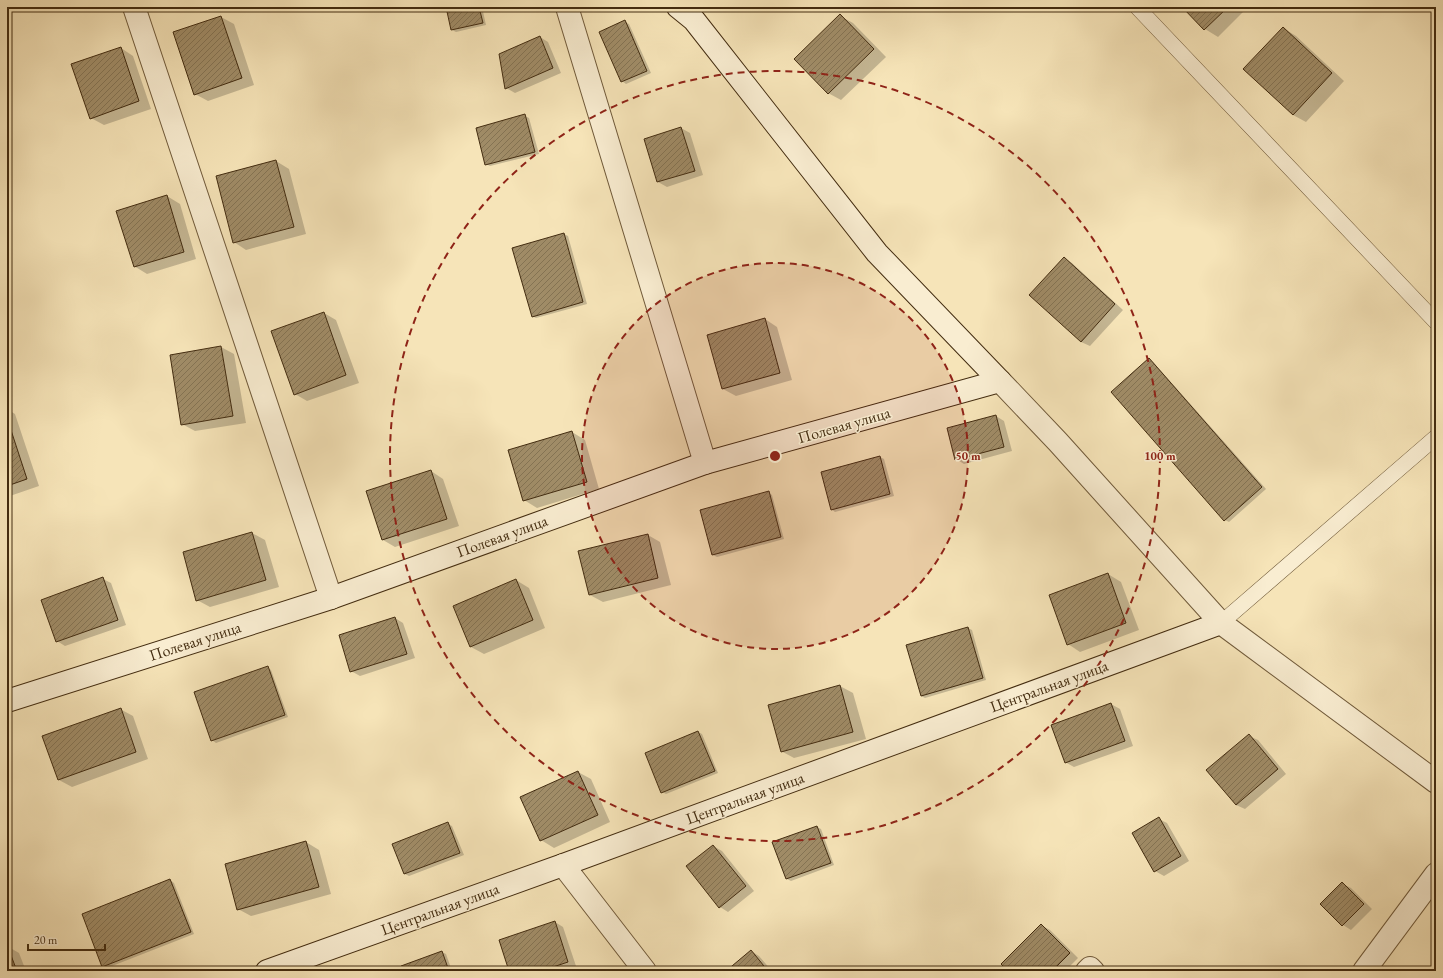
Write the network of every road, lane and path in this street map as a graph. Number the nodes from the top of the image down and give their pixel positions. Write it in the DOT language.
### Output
graph roads {
  1 [pos="134,7"];
  2 [pos="567,7"];
  3 [pos="678,7"];
  4 [pos="1137,7"];
  5 [pos="1436,322"];
  6 [pos="1000,381"];
  7 [pos="1436,436"];
  8 [pos="705,464"];
  9 [pos="331,598"];
  10 [pos="1221,623"];
  11 [pos="7,701"];
  12 [pos="1436,782"];
  13 [pos="563,865"];
  14 [pos="1436,874"];
  15 [pos="267,971"];
  16 [pos="645,971"];
  17 [pos="1087,971"];
  18 [pos="1093,971"];
  19 [pos="1364,971"];
  1 -- 9 [label="street"];
  2 -- 8 [label="street"];
  3 -- 6 [label="street"];
  4 -- 5 [label="lane"];
  6 -- 8 [label="street, Полевая улица"];
  6 -- 10 [label="street"];
  7 -- 10 [label="lane"];
  8 -- 9 [label="street, Полевая улица"];
  9 -- 11 [label="street, Полевая улица"];
  10 -- 12 [label="street"];
  10 -- 13 [label="street, Центральная улица"];
  13 -- 15 [label="street, Центральная улица"];
  13 -- 16 [label="street"];
  14 -- 19 [label="street"];
  17 -- 18 [label="street"];
}
